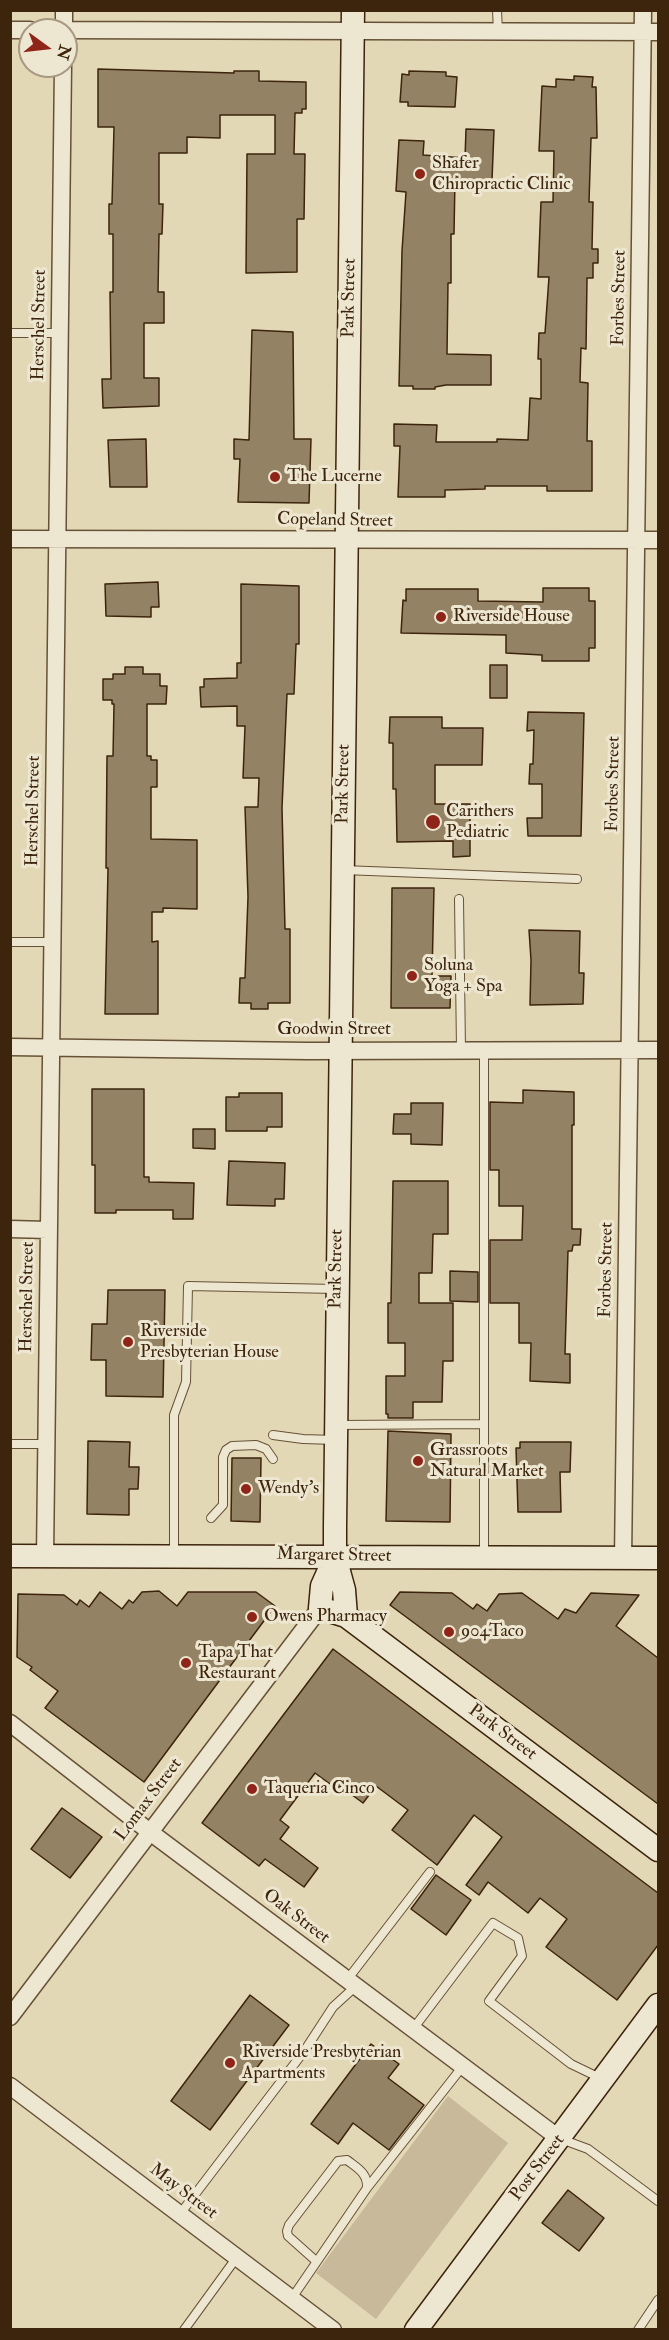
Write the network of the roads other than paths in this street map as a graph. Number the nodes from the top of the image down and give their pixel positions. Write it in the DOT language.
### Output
graph roads {
  1 [pos="497,10"];
  2 [pos="643,10"];
  3 [pos="353,21"];
  4 [pos="78,30"];
  5 [pos="498,32"];
  6 [pos="650,32"];
  7 [pos="63,78"];
  8 [pos="10,333"];
  9 [pos="60,333"];
  10 [pos="10,539"];
  11 [pos="57,539"];
  12 [pos="636,540"];
  13 [pos="658,540"];
  14 [pos="346,541"];
  15 [pos="343,870"];
  16 [pos="577,879"];
  17 [pos="459,900"];
  18 [pos="10,942"];
  19 [pos="52,942"];
  20 [pos="10,1047"];
  21 [pos="51,1048"];
  22 [pos="631,1049"];
  23 [pos="341,1050"];
  24 [pos="460,1050"];
  25 [pos="484,1050"];
  26 [pos="658,1050"];
  27 [pos="10,1229"];
  28 [pos="48,1230"];
  29 [pos="336,1289"];
  30 [pos="483,1424"];
  31 [pos="335,1433"];
  32 [pos="273,1435"];
  33 [pos="10,1444"];
  34 [pos="46,1444"];
  35 [pos="273,1459"];
  36 [pos="211,1518"];
  37 [pos="10,1556"];
  38 [pos="45,1556"];
  39 [pos="174,1556"];
  40 [pos="335,1557"];
  41 [pos="484,1557"];
  42 [pos="623,1558"];
  43 [pos="658,1558"];
  44 [pos="320,1608"];
  45 [pos="346,1616"];
  46 [pos="10,1723"];
  47 [pos="150,1832"];
  48 [pos="658,1850"];
  49 [pos="430,1872"];
  50 [pos="352,1983"];
  51 [pos="658,2005"];
  52 [pos="10,2017"];
  53 [pos="413,2029"];
  54 [pos="464,2066"];
  55 [pos="603,2079"];
  56 [pos="10,2086"];
  57 [pos="560,2139"];
  58 [pos="367,2188"];
  59 [pos="658,2201"];
  60 [pos="180,2214"];
  61 [pos="237,2257"];
  62 [pos="316,2261"];
  63 [pos="292,2298"];
  64 [pos="658,2300"];
  65 [pos="184,2330"];
  66 [pos="333,2330"];
  67 [pos="416,2330"];
  68 [pos="638,2330"];
  1 -- 5 [label="lane"];
  2 -- 6 [label="street, Forbes Street"];
  3 -- 4 [label="street"];
  3 -- 5 [label="street"];
  3 -- 14 [label="street, Park Street"];
  5 -- 6 [label="street"];
  6 -- 12 [label="street, Forbes Street"];
  7 -- 9 [label="street, Herschel Street"];
  8 -- 9 [label="lane"];
  9 -- 11 [label="street, Herschel Street"];
  10 -- 11 [label="street, Copeland Street"];
  11 -- 14 [label="street, Copeland Street"];
  11 -- 19 [label="street, Herschel Street"];
  12 -- 13 [label="street, Copeland Street"];
  12 -- 14 [label="street, Copeland Street"];
  12 -- 22 [label="street, Forbes Street"];
  14 -- 15 [label="street, Park Street"];
  15 -- 16 [label="lane"];
  15 -- 23 [label="street, Park Street"];
  17 -- 24 [label="lane"];
  18 -- 19 [label="lane"];
  19 -- 21 [label="street, Herschel Street"];
  20 -- 21 [label="street, Goodwin Street"];
  21 -- 23 [label="street, Goodwin Street"];
  21 -- 28 [label="street, Herschel Street"];
  22 -- 25 [label="street, Goodwin Street"];
  22 -- 26 [label="street, Goodwin Street"];
  22 -- 42 [label="street, Forbes Street"];
  23 -- 24 [label="street, Goodwin Street"];
  23 -- 29 [label="street, Park Street"];
  24 -- 25 [label="street, Goodwin Street"];
  25 -- 30 [label="lane"];
  27 -- 28 [label="street"];
  28 -- 34 [label="street, Herschel Street"];
  29 -- 31 [label="street, Park Street"];
  29 -- 39 [label="lane"];
  30 -- 31 [label="lane"];
  30 -- 41 [label="lane"];
  31 -- 32 [label="lane"];
  31 -- 40 [label="street, Park Street"];
  33 -- 34 [label="lane"];
  34 -- 38 [label="street, Herschel Street"];
  35 -- 36 [label="lane"];
  37 -- 38 [label="street, Margaret Street"];
  38 -- 39 [label="street, Margaret Street"];
  39 -- 40 [label="street, Margaret Street"];
  40 -- 41 [label="street, Margaret Street"];
  40 -- 44 [label="street, Park Street"];
  40 -- 45 [label="street, Park Street"];
  41 -- 42 [label="street, Margaret Street"];
  42 -- 43 [label="street, Margaret Street"];
  44 -- 45 [label="street, Park Street"];
  44 -- 47 [label="street, Lomax Street"];
  45 -- 48 [label="street, Park Street"];
  46 -- 47 [label="street, Oak Street"];
  47 -- 50 [label="street, Oak Street"];
  47 -- 52 [label="street, Lomax Street"];
  49 -- 50 [label="lane"];
  50 -- 53 [label="street, Oak Street"];
  50 -- 60 [label="lane"];
  51 -- 55 [label="street, Post Street"];
  53 -- 54 [label="street, Oak Street"];
  53 -- 55 [label="lane"];
  54 -- 57 [label="street, Oak Street"];
  54 -- 58 [label="lane"];
  55 -- 57 [label="street, Post Street"];
  56 -- 60 [label="street, May Street"];
  57 -- 59 [label="lane"];
  57 -- 67 [label="street, Post Street"];
  58 -- 62 [label="lane"];
  58 -- 62 [label="lane"];
  60 -- 61 [label="street, May Street"];
  61 -- 63 [label="street, May Street"];
  61 -- 65 [label="lane"];
  62 -- 63 [label="lane"];
  63 -- 66 [label="street, May Street"];
  64 -- 68 [label="lane"];
}
